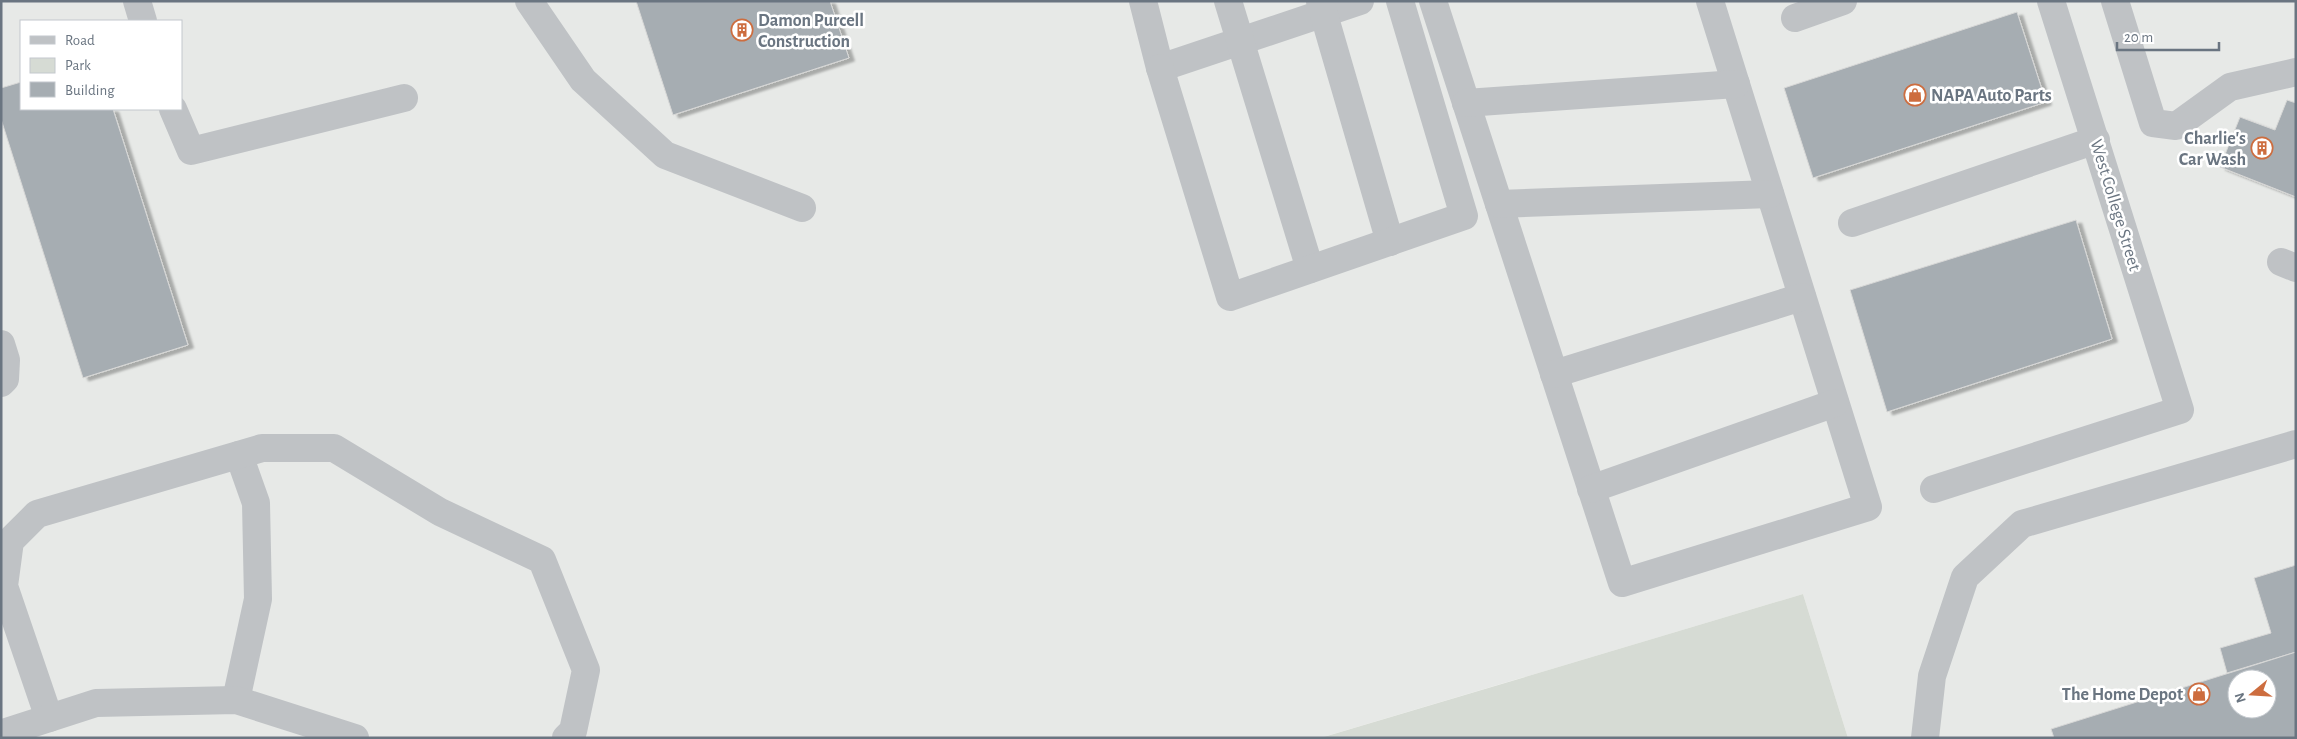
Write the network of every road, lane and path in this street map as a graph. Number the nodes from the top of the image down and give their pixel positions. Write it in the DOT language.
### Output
graph roads {
  1 [pos="137,1"];
  2 [pos="529,1"];
  3 [pos="1144,1"];
  4 [pos="1228,1"];
  5 [pos="1360,1"];
  6 [pos="1400,1"];
  7 [pos="1434,1"];
  8 [pos="1710,1"];
  9 [pos="1843,1"];
  10 [pos="2052,1"];
  11 [pos="2114,1"];
  12 [pos="1322,7"];
  13 [pos="1795,18"];
  14 [pos="143,20"];
  15 [pos="1240,41"];
  16 [pos="1160,68"];
  17 [pos="2296,72"];
  18 [pos="1736,84"];
  19 [pos="404,98"];
  20 [pos="1466,102"];
  21 [pos="173,110"];
  22 [pos="2096,140"];
  23 [pos="1770,194"];
  24 [pos="1500,204"];
  25 [pos="802,208"];
  26 [pos="1852,223"];
  27 [pos="1390,242"];
  28 [pos="1310,269"];
  29 [pos="1802,297"];
  30 [pos="1,344"];
  31 [pos="1554,374"];
  32 [pos="1,383"];
  33 [pos="1835,403"];
  34 [pos="2296,444"];
  35 [pos="239,455"];
  36 [pos="1591,489"];
  37 [pos="1934,489"];
  38 [pos="236,700"];
  39 [pos="49,718"];
  40 [pos="5,729"];
  41 [pos="356,738"];
  42 [pos="566,738"];
  43 [pos="1925,738"];
  1 -- 14 [label="lane"];
  2 -- 25 [label="lane"];
  3 -- 16 [label="lane"];
  4 -- 15 [label="lane"];
  5 -- 12 [label="lane"];
  6 -- 27 [label="lane"];
  7 -- 20 [label="lane"];
  8 -- 18 [label="lane"];
  9 -- 13 [label="lane"];
  10 -- 22 [label="lane, West College Street"];
  11 -- 17 [label="lane"];
  12 -- 15 [label="lane"];
  12 -- 27 [label="lane"];
  15 -- 16 [label="lane"];
  15 -- 28 [label="lane"];
  16 -- 28 [label="lane"];
  18 -- 20 [label="lane"];
  18 -- 23 [label="lane"];
  19 -- 21 [label="lane"];
  20 -- 24 [label="lane"];
  22 -- 26 [label="lane"];
  22 -- 37 [label="lane, West College Street"];
  23 -- 24 [label="lane"];
  23 -- 29 [label="lane"];
  24 -- 31 [label="lane"];
  27 -- 28 [label="lane"];
  29 -- 31 [label="lane"];
  29 -- 33 [label="lane"];
  30 -- 32 [label="lane"];
  31 -- 36 [label="lane"];
  33 -- 36 [label="lane"];
  33 -- 36 [label="lane"];
  34 -- 43 [label="lane"];
  35 -- 38 [label="lane"];
  35 -- 39 [label="lane"];
  35 -- 42 [label="lane"];
  38 -- 39 [label="lane"];
  38 -- 41 [label="lane"];
  39 -- 40 [label="lane"];
}
